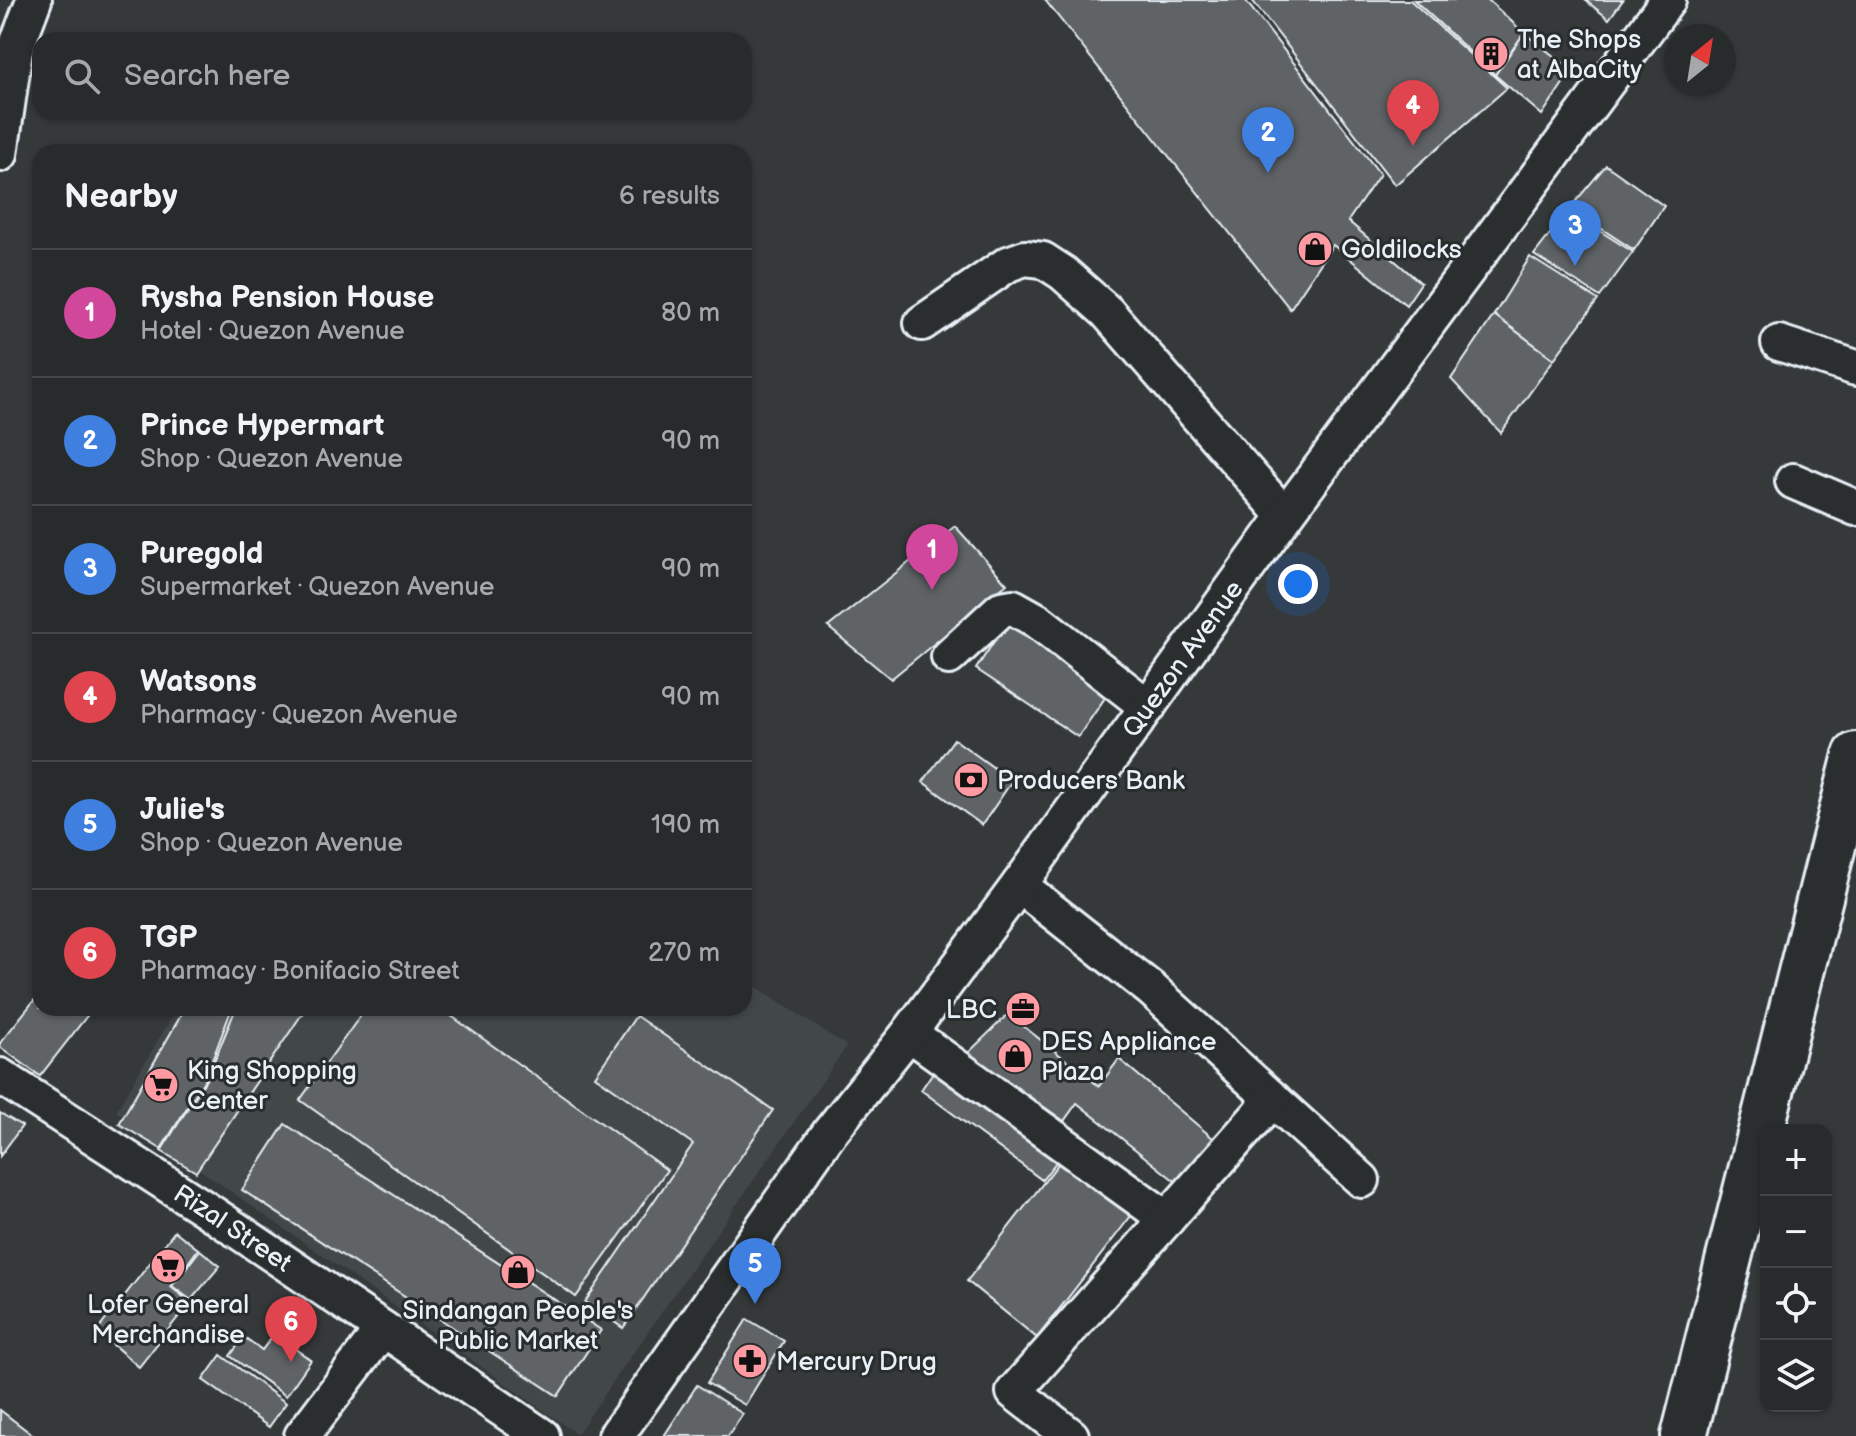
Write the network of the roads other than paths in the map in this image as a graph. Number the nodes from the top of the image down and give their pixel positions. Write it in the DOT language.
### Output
graph roads {
  1 [pos="34,0"];
  2 [pos="1668,0"];
  3 [pos="0,154"];
  4 [pos="922,323"];
  5 [pos="1779,343"];
  6 [pos="1856,368"];
  7 [pos="1793,481"];
  8 [pos="1856,508"];
  9 [pos="1285,516"];
  10 [pos="949,657"];
  11 [pos="1148,707"];
  12 [pos="1853,782"];
  13 [pos="1019,885"];
  14 [pos="909,1033"];
  15 [pos="0,1076"];
  16 [pos="1273,1099"];
  17 [pos="1362,1180"];
  18 [pos="1167,1219"];
  19 [pos="383,1329"];
  20 [pos="302,1436"];
  21 [pos="542,1436"];
  22 [pos="616,1436"];
  23 [pos="1071,1436"];
  24 [pos="1684,1436"];
  1 -- 3 [label="street"];
  2 -- 9 [label="street, Quezon Avenue"];
  4 -- 9 [label="street"];
  5 -- 6 [label="street"];
  7 -- 8 [label="street"];
  9 -- 11 [label="street, Quezon Avenue"];
  10 -- 11 [label="street"];
  11 -- 13 [label="street, Quezon Avenue"];
  12 -- 24 [label="highway"];
  13 -- 14 [label="street, Quezon Avenue"];
  13 -- 16 [label="street"];
  14 -- 18 [label="street"];
  14 -- 22 [label="street, Quezon Avenue"];
  15 -- 19 [label="street, Rizal Street"];
  16 -- 17 [label="street"];
  16 -- 18 [label="street"];
  18 -- 23 [label="street"];
  19 -- 20 [label="street"];
  19 -- 21 [label="street, Rizal Street"];
}
